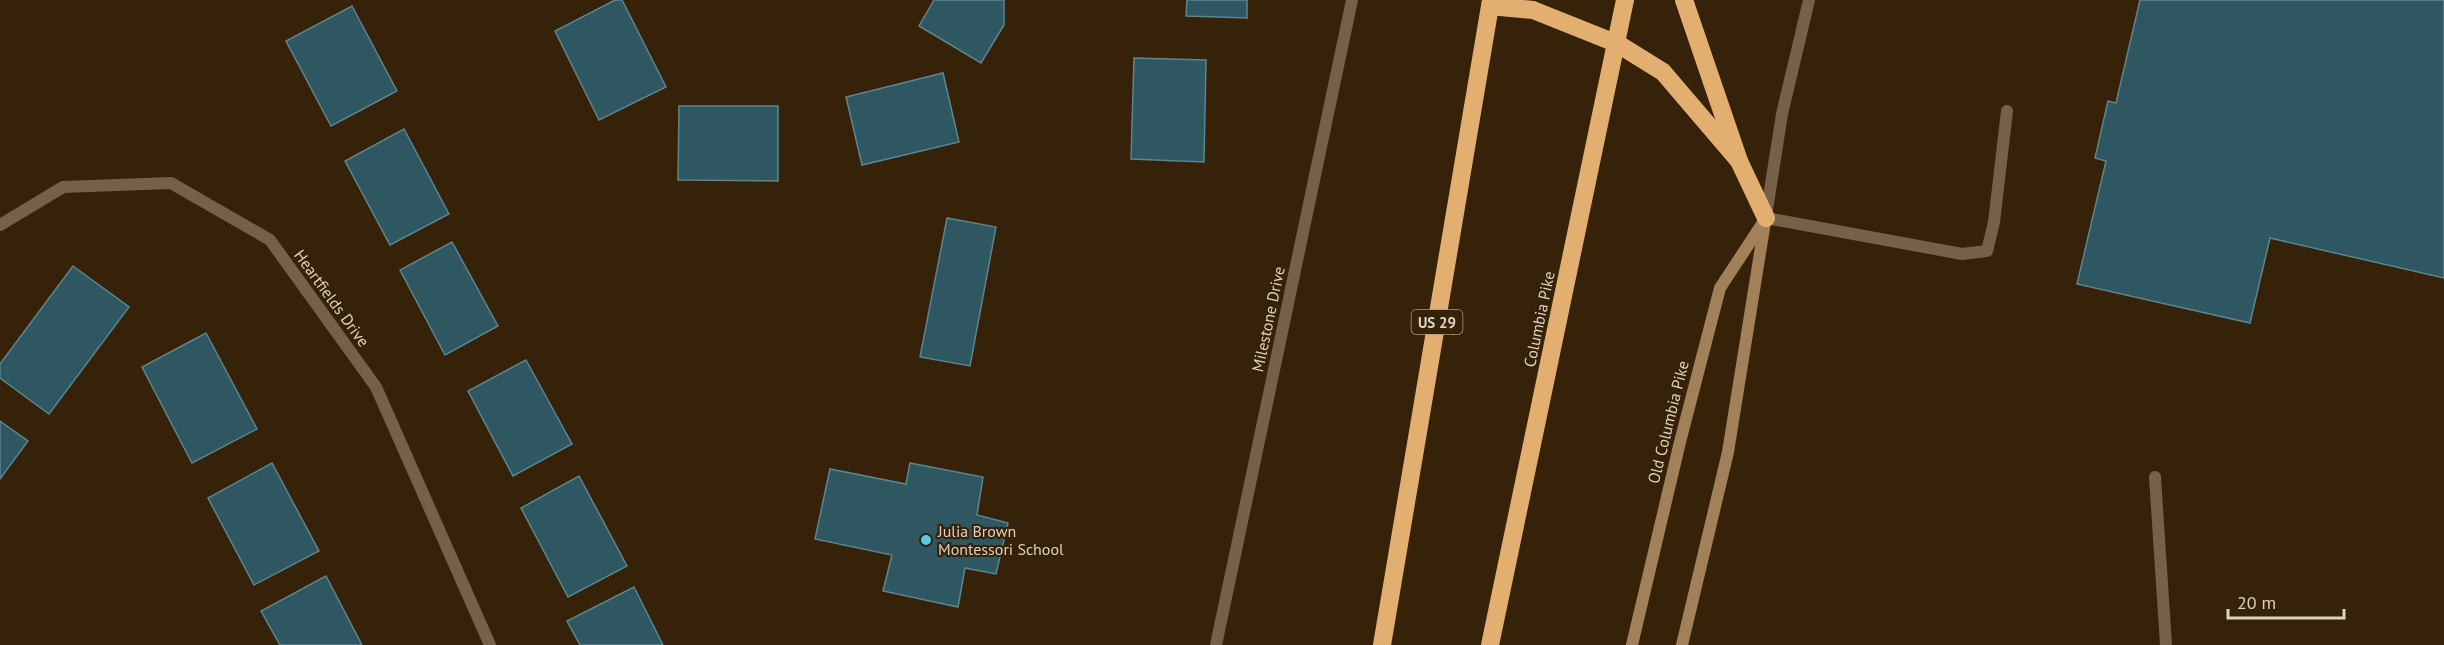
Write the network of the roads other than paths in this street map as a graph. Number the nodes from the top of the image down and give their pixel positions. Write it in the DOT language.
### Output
graph roads {
  1 [pos="1352,0"];
  2 [pos="1625,0"];
  3 [pos="1684,0"];
  4 [pos="1809,0"];
  5 [pos="1491,3"];
  6 [pos="1618,44"];
  7 [pos="2007,111"];
  8 [pos="1739,161"];
  9 [pos="1766,218"];
  10 [pos="0,225"];
  11 [pos="2155,477"];
  12 [pos="490,645"];
  13 [pos="1216,645"];
  14 [pos="1382,645"];
  15 [pos="1490,645"];
  16 [pos="1632,645"];
  17 [pos="1682,645"];
  18 [pos="2166,645"];
  1 -- 13 [label="street, Milestone Drive"];
  2 -- 6 [label="highway, Columbia Pike"];
  3 -- 8 [label="highway"];
  4 -- 9 [label="street, Old Columbia Pike"];
  5 -- 6 [label="highway"];
  5 -- 14 [label="highway, US 29"];
  6 -- 8 [label="highway"];
  6 -- 15 [label="highway, Columbia Pike"];
  7 -- 9 [label="street"];
  8 -- 9 [label="highway"];
  9 -- 16 [label="street, Old Columbia Pike"];
  9 -- 17 [label="street, Old Columbia Pike"];
  10 -- 12 [label="street, Heartfields Drive"];
  11 -- 18 [label="street"];
}
